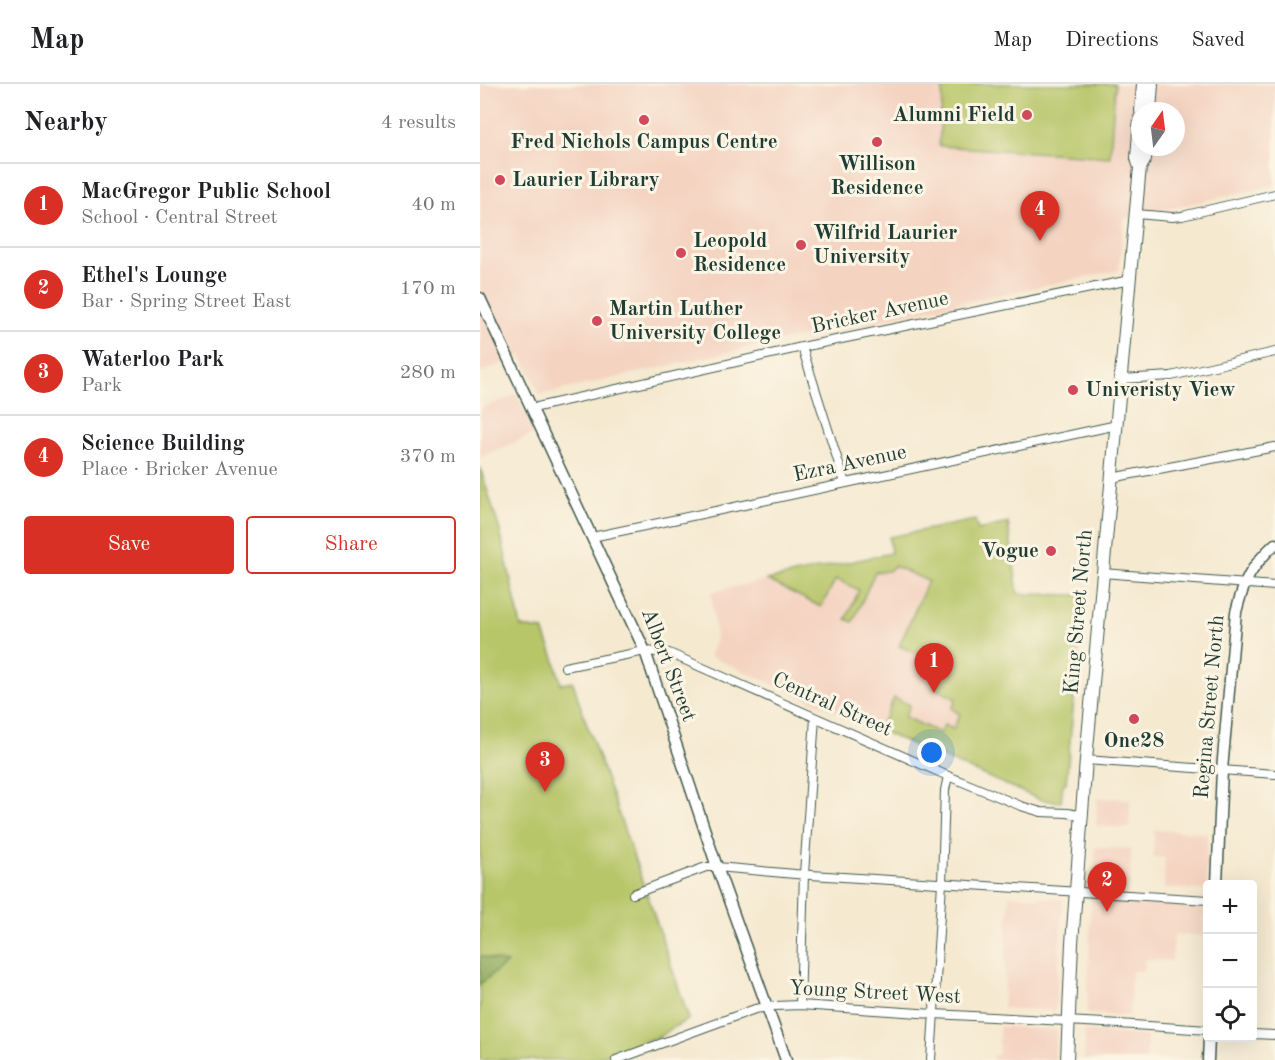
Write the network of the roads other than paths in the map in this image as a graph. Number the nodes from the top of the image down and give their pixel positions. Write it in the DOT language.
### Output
graph roads {
  1 [pos="1143,84"];
  2 [pos="1152,84"];
  3 [pos="1142,102"];
  4 [pos="1151,102"];
  5 [pos="1137,156"];
  6 [pos="1145,156"];
  7 [pos="1140,168"];
  8 [pos="1275,194"];
  9 [pos="1136,214"];
  10 [pos="1130,280"];
  11 [pos="480,298"];
  12 [pos="802,347"];
  13 [pos="1275,352"];
  14 [pos="1121,379"];
  15 [pos="533,408"];
  16 [pos="1117,425"];
  17 [pos="1275,447"];
  18 [pos="1112,478"];
  19 [pos="845,483"];
  20 [pos="592,537"];
  21 [pos="1275,544"];
  22 [pos="1102,573"];
  23 [pos="1245,584"];
  24 [pos="1275,586"];
  25 [pos="645,651"];
  26 [pos="565,667"];
  27 [pos="815,718"];
  28 [pos="1086,760"];
  29 [pos="1222,770"];
  30 [pos="1275,774"];
  31 [pos="948,776"];
  32 [pos="1082,816"];
  33 [pos="717,867"];
  34 [pos="804,874"];
  35 [pos="1217,880"];
  36 [pos="942,883"];
  37 [pos="1077,892"];
  38 [pos="633,894"];
  39 [pos="1203,900"];
  40 [pos="800,1005"];
  41 [pos="766,1007"];
  42 [pos="934,1014"];
  43 [pos="1069,1021"];
  44 [pos="1203,1030"];
  45 [pos="1257,1034"];
  46 [pos="1275,1035"];
  47 [pos="1209,1042"];
  48 [pos="616,1060"];
  49 [pos="786,1060"];
  50 [pos="931,1060"];
  51 [pos="1067,1060"];
  52 [pos="1208,1060"];
  1 -- 3 [label="main road"];
  2 -- 4 [label="main road"];
  5 -- 7 [label="main road, King Street North"];
  6 -- 7 [label="main road, King Street North"];
  7 -- 9 [label="main road, King Street North"];
  8 -- 9 [label="street"];
  9 -- 10 [label="main road, King Street North"];
  10 -- 12 [label="street, Bricker Avenue"];
  10 -- 14 [label="main road, King Street North"];
  11 -- 15 [label="street, Albert Street"];
  12 -- 15 [label="street, Bricker Avenue"];
  12 -- 19 [label="street"];
  13 -- 14 [label="street"];
  14 -- 16 [label="main road, King Street North"];
  15 -- 20 [label="street, Albert Street"];
  16 -- 18 [label="main road, King Street North"];
  16 -- 19 [label="street, Ezra Avenue"];
  17 -- 18 [label="street"];
  18 -- 22 [label="main road, King Street North"];
  19 -- 20 [label="street, Ezra Avenue"];
  20 -- 25 [label="street, Albert Street"];
  21 -- 23 [label="street, Regina Street North"];
  22 -- 23 [label="street"];
  22 -- 28 [label="main road, King Street North"];
  23 -- 24 [label="street"];
  23 -- 29 [label="street, Regina Street North"];
  25 -- 26 [label="street, Central Street"];
  25 -- 27 [label="street, Central Street"];
  25 -- 33 [label="street, Albert Street"];
  27 -- 31 [label="street, Central Street"];
  27 -- 34 [label="street"];
  28 -- 29 [label="street"];
  28 -- 32 [label="main road, King Street North"];
  29 -- 30 [label="street"];
  29 -- 35 [label="street, Regina Street North"];
  31 -- 32 [label="street, Central Street"];
  31 -- 36 [label="street"];
  32 -- 37 [label="main road, King Street North"];
  33 -- 34 [label="street"];
  33 -- 38 [label="street"];
  33 -- 41 [label="street, Albert Street"];
  34 -- 36 [label="street"];
  34 -- 40 [label="street"];
  36 -- 37 [label="street"];
  36 -- 42 [label="street"];
  37 -- 39 [label="street"];
  37 -- 43 [label="main road, King Street North"];
  40 -- 41 [label="street, Young Street West"];
  40 -- 42 [label="street, Young Street West"];
  41 -- 48 [label="street, Young Street West"];
  41 -- 49 [label="street, Albert Street"];
  42 -- 43 [label="street, Young Street West"];
  42 -- 50 [label="street"];
  43 -- 44 [label="street, Young Street West"];
  43 -- 51 [label="main road, King Street North"];
  45 -- 46 [label="street"];
  47 -- 52 [label="street"];
}
